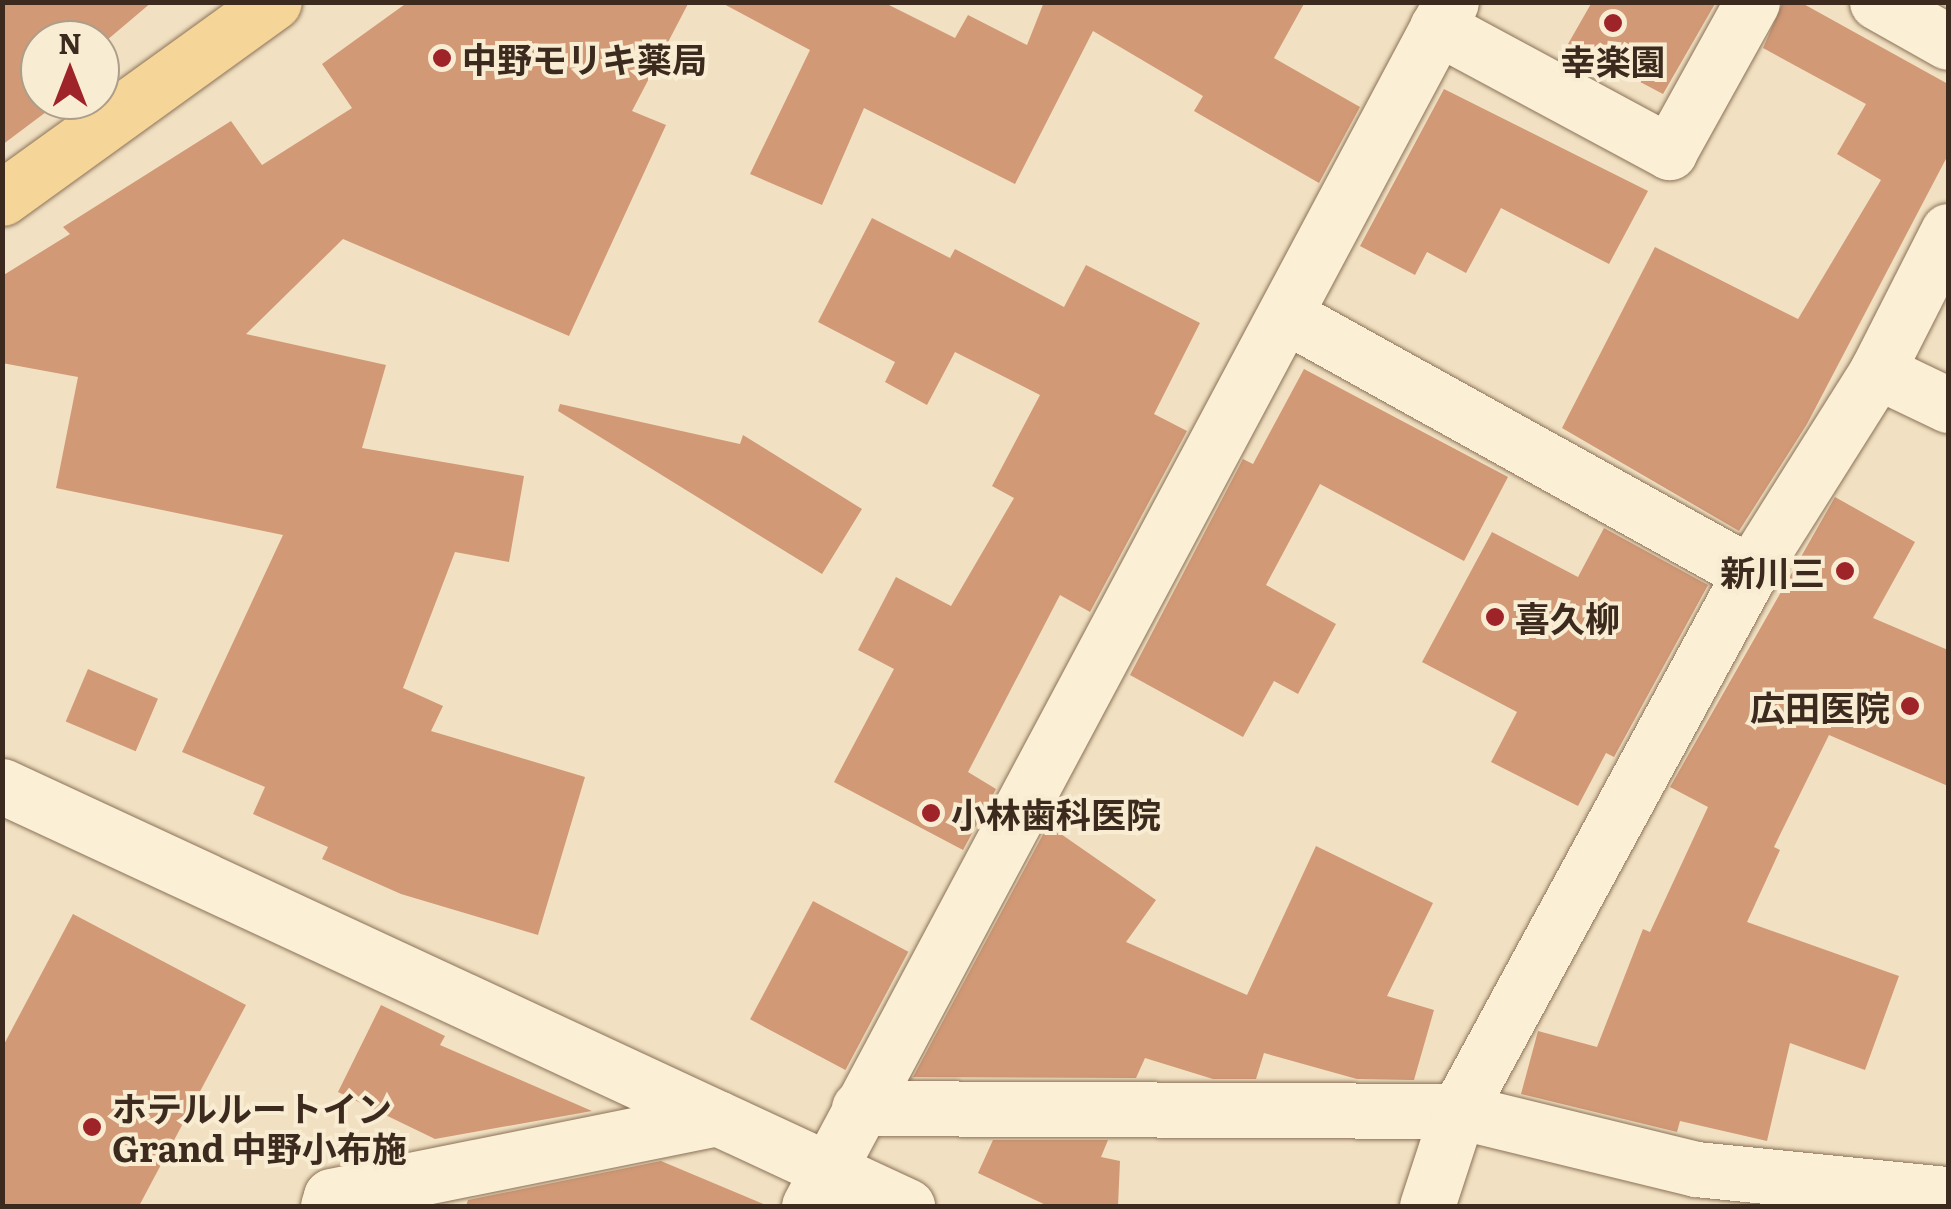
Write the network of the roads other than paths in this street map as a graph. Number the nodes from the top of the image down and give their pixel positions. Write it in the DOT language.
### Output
graph roads {
  1 [pos="274,2"];
  2 [pos="1752,2"];
  3 [pos="1877,2"];
  4 [pos="1444,15"];
  5 [pos="1948,42"];
  6 [pos="2,198"];
  7 [pos="1948,232"];
  8 [pos="1285,315"];
  9 [pos="1877,371"];
  10 [pos="1948,405"];
  11 [pos="1750,573"];
  12 [pos="2,786"];
  13 [pos="858,1108"];
  14 [pos="1458,1111"];
  15 [pos="717,1118"];
  16 [pos="817,1187"];
  17 [pos="1948,1195"];
  18 [pos="328,1206"];
  19 [pos="907,1206"];
  20 [pos="1427,1206"];
  21 [pos="1946,1206"];
  1 -- 6 [label="main road"];
  2 -- 4 [label="street"];
  3 -- 5 [label="street"];
  4 -- 8 [label="street"];
  7 -- 9 [label="street"];
  8 -- 11 [label="street"];
  8 -- 13 [label="street"];
  9 -- 10 [label="street"];
  9 -- 11 [label="street"];
  11 -- 14 [label="street"];
  12 -- 15 [label="street"];
  13 -- 14 [label="street"];
  13 -- 16 [label="street"];
  14 -- 17 [label="street"];
  14 -- 20 [label="street"];
  15 -- 16 [label="street"];
  15 -- 18 [label="street"];
  16 -- 19 [label="street"];
  17 -- 21 [label="street"];
}
